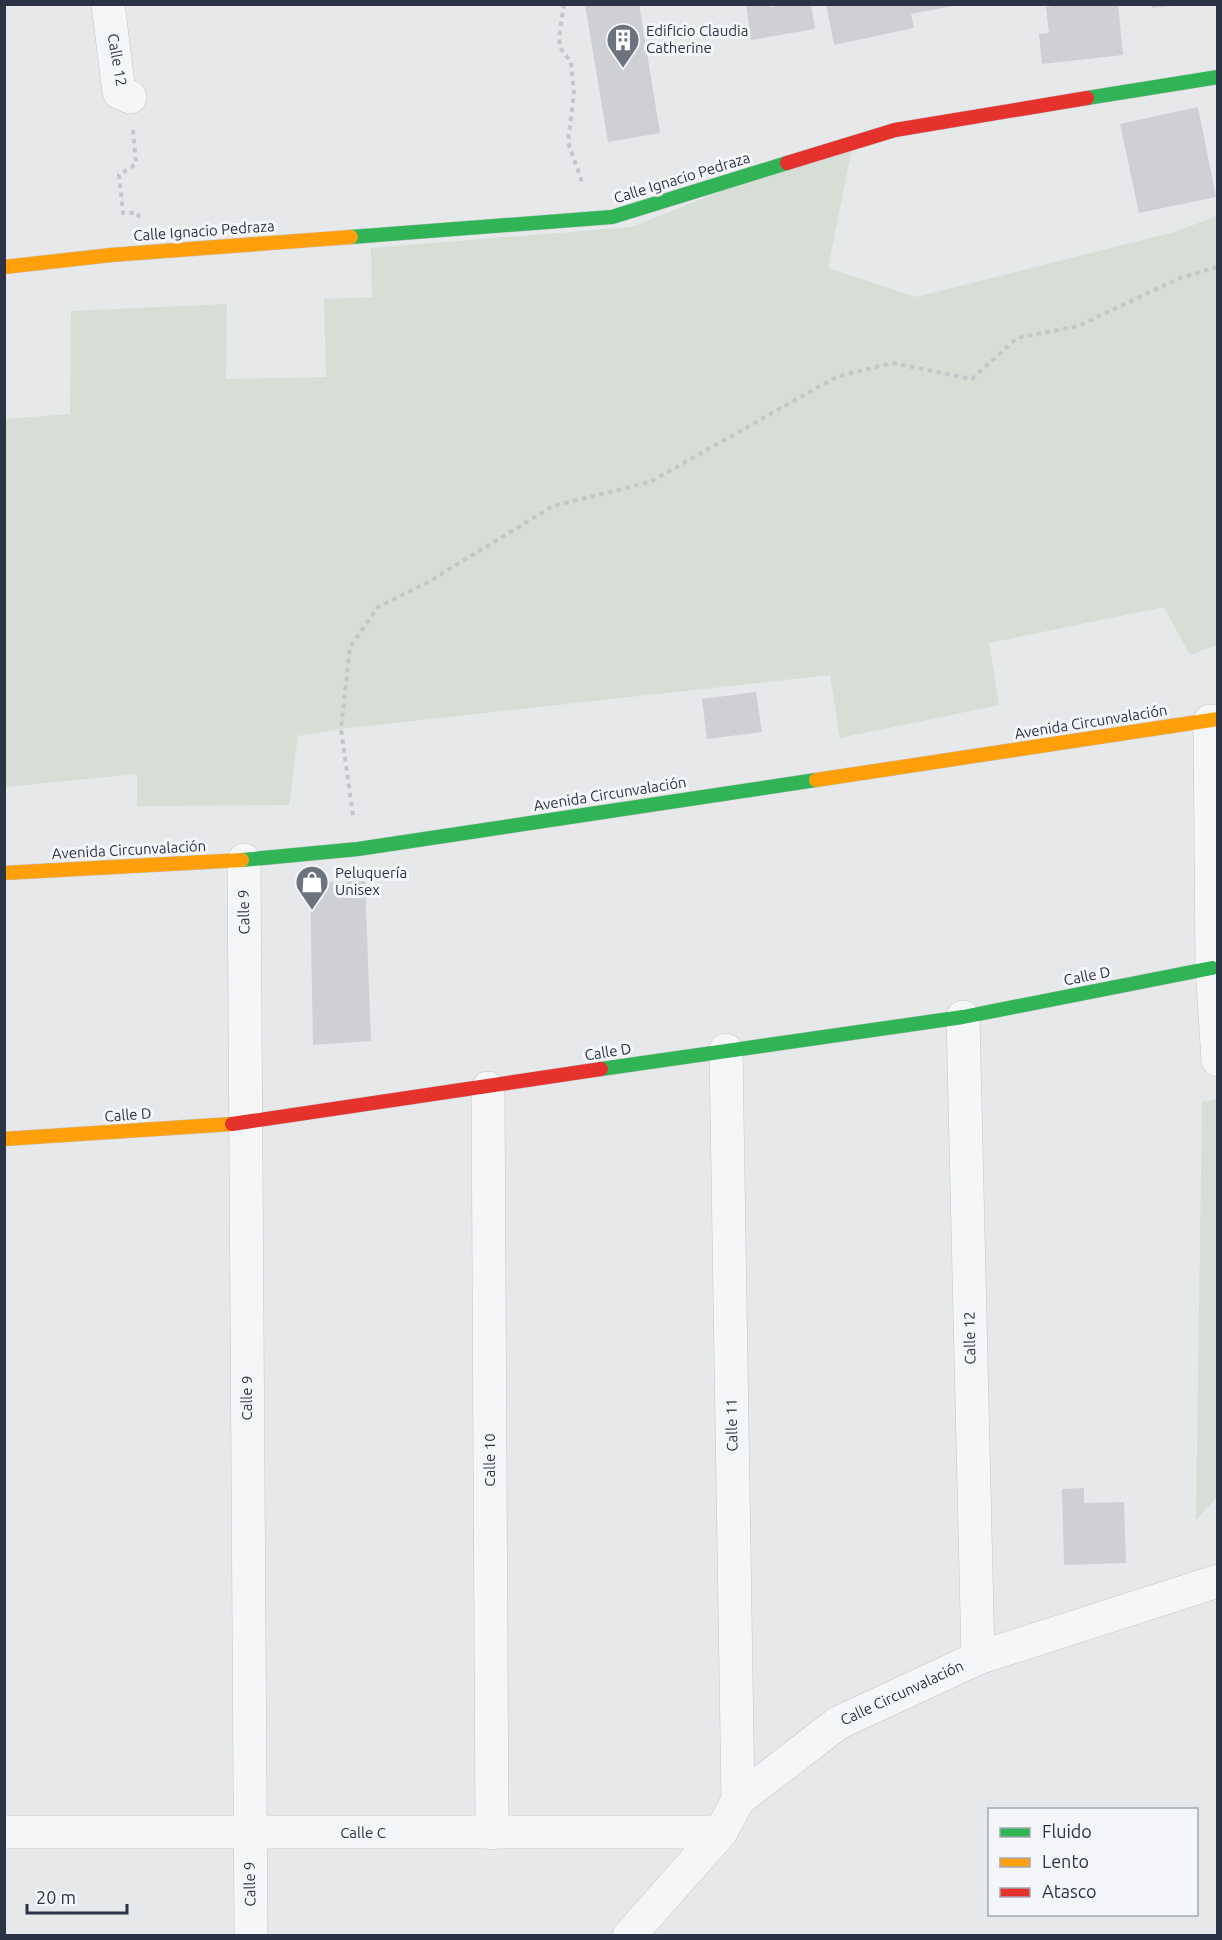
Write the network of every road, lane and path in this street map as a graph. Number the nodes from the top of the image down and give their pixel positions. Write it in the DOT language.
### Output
graph roads {
  1 [pos="108,4"];
  2 [pos="564,4"];
  3 [pos="1218,77"];
  4 [pos="130,96"];
  5 [pos="594,218"];
  6 [pos="139,230"];
  7 [pos="4,267"];
  8 [pos="1218,267"];
  9 [pos="1214,720"];
  10 [pos="358,849"];
  11 [pos="244,860"];
  12 [pos="4,873"];
  13 [pos="1212,968"];
  14 [pos="963,1017"];
  15 [pos="726,1050"];
  16 [pos="1218,1060"];
  17 [pos="488,1088"];
  18 [pos="246,1123"];
  19 [pos="4,1139"];
  20 [pos="1218,1581"];
  21 [pos="978,1658"];
  22 [pos="738,1800"];
  23 [pos="4,1832"];
  24 [pos="721,1832"];
  25 [pos="250,1833"];
  26 [pos="492,1833"];
  27 [pos="251,1935"];
  28 [pos="629,1935"];
  1 -- 4 [label="street, Calle 12"];
  2 -- 5 [label="path"];
  3 -- 5 [label="street, Calle Ignacio Pedraza"];
  4 -- 6 [label="path, Calle 12"];
  5 -- 7 [label="street, Calle Ignacio Pedraza"];
  8 -- 10 [label="path"];
  9 -- 10 [label="street, Avenida Circunvalación"];
  9 -- 13 [label="street"];
  10 -- 11 [label="street, Avenida Circunvalación"];
  11 -- 12 [label="street, Avenida Circunvalación"];
  11 -- 18 [label="street, Calle 9"];
  13 -- 14 [label="street, Calle D"];
  13 -- 16 [label="street"];
  14 -- 15 [label="street, Calle D"];
  14 -- 21 [label="street, Calle 12"];
  15 -- 17 [label="street, Calle D"];
  15 -- 22 [label="street, Calle 11"];
  17 -- 18 [label="street, Calle D"];
  17 -- 26 [label="street, Calle 10"];
  18 -- 19 [label="street, Calle D"];
  18 -- 25 [label="street, Calle 9"];
  20 -- 21 [label="street, Calle Circunvalación"];
  21 -- 22 [label="street, Calle Circunvalación"];
  22 -- 24 [label="street, Calle Circunvalación"];
  23 -- 25 [label="street, Calle C"];
  24 -- 26 [label="street, Calle C"];
  24 -- 28 [label="street, Calle Circunvalación"];
  25 -- 26 [label="street, Calle C"];
  25 -- 27 [label="street, Calle 9"];
}
